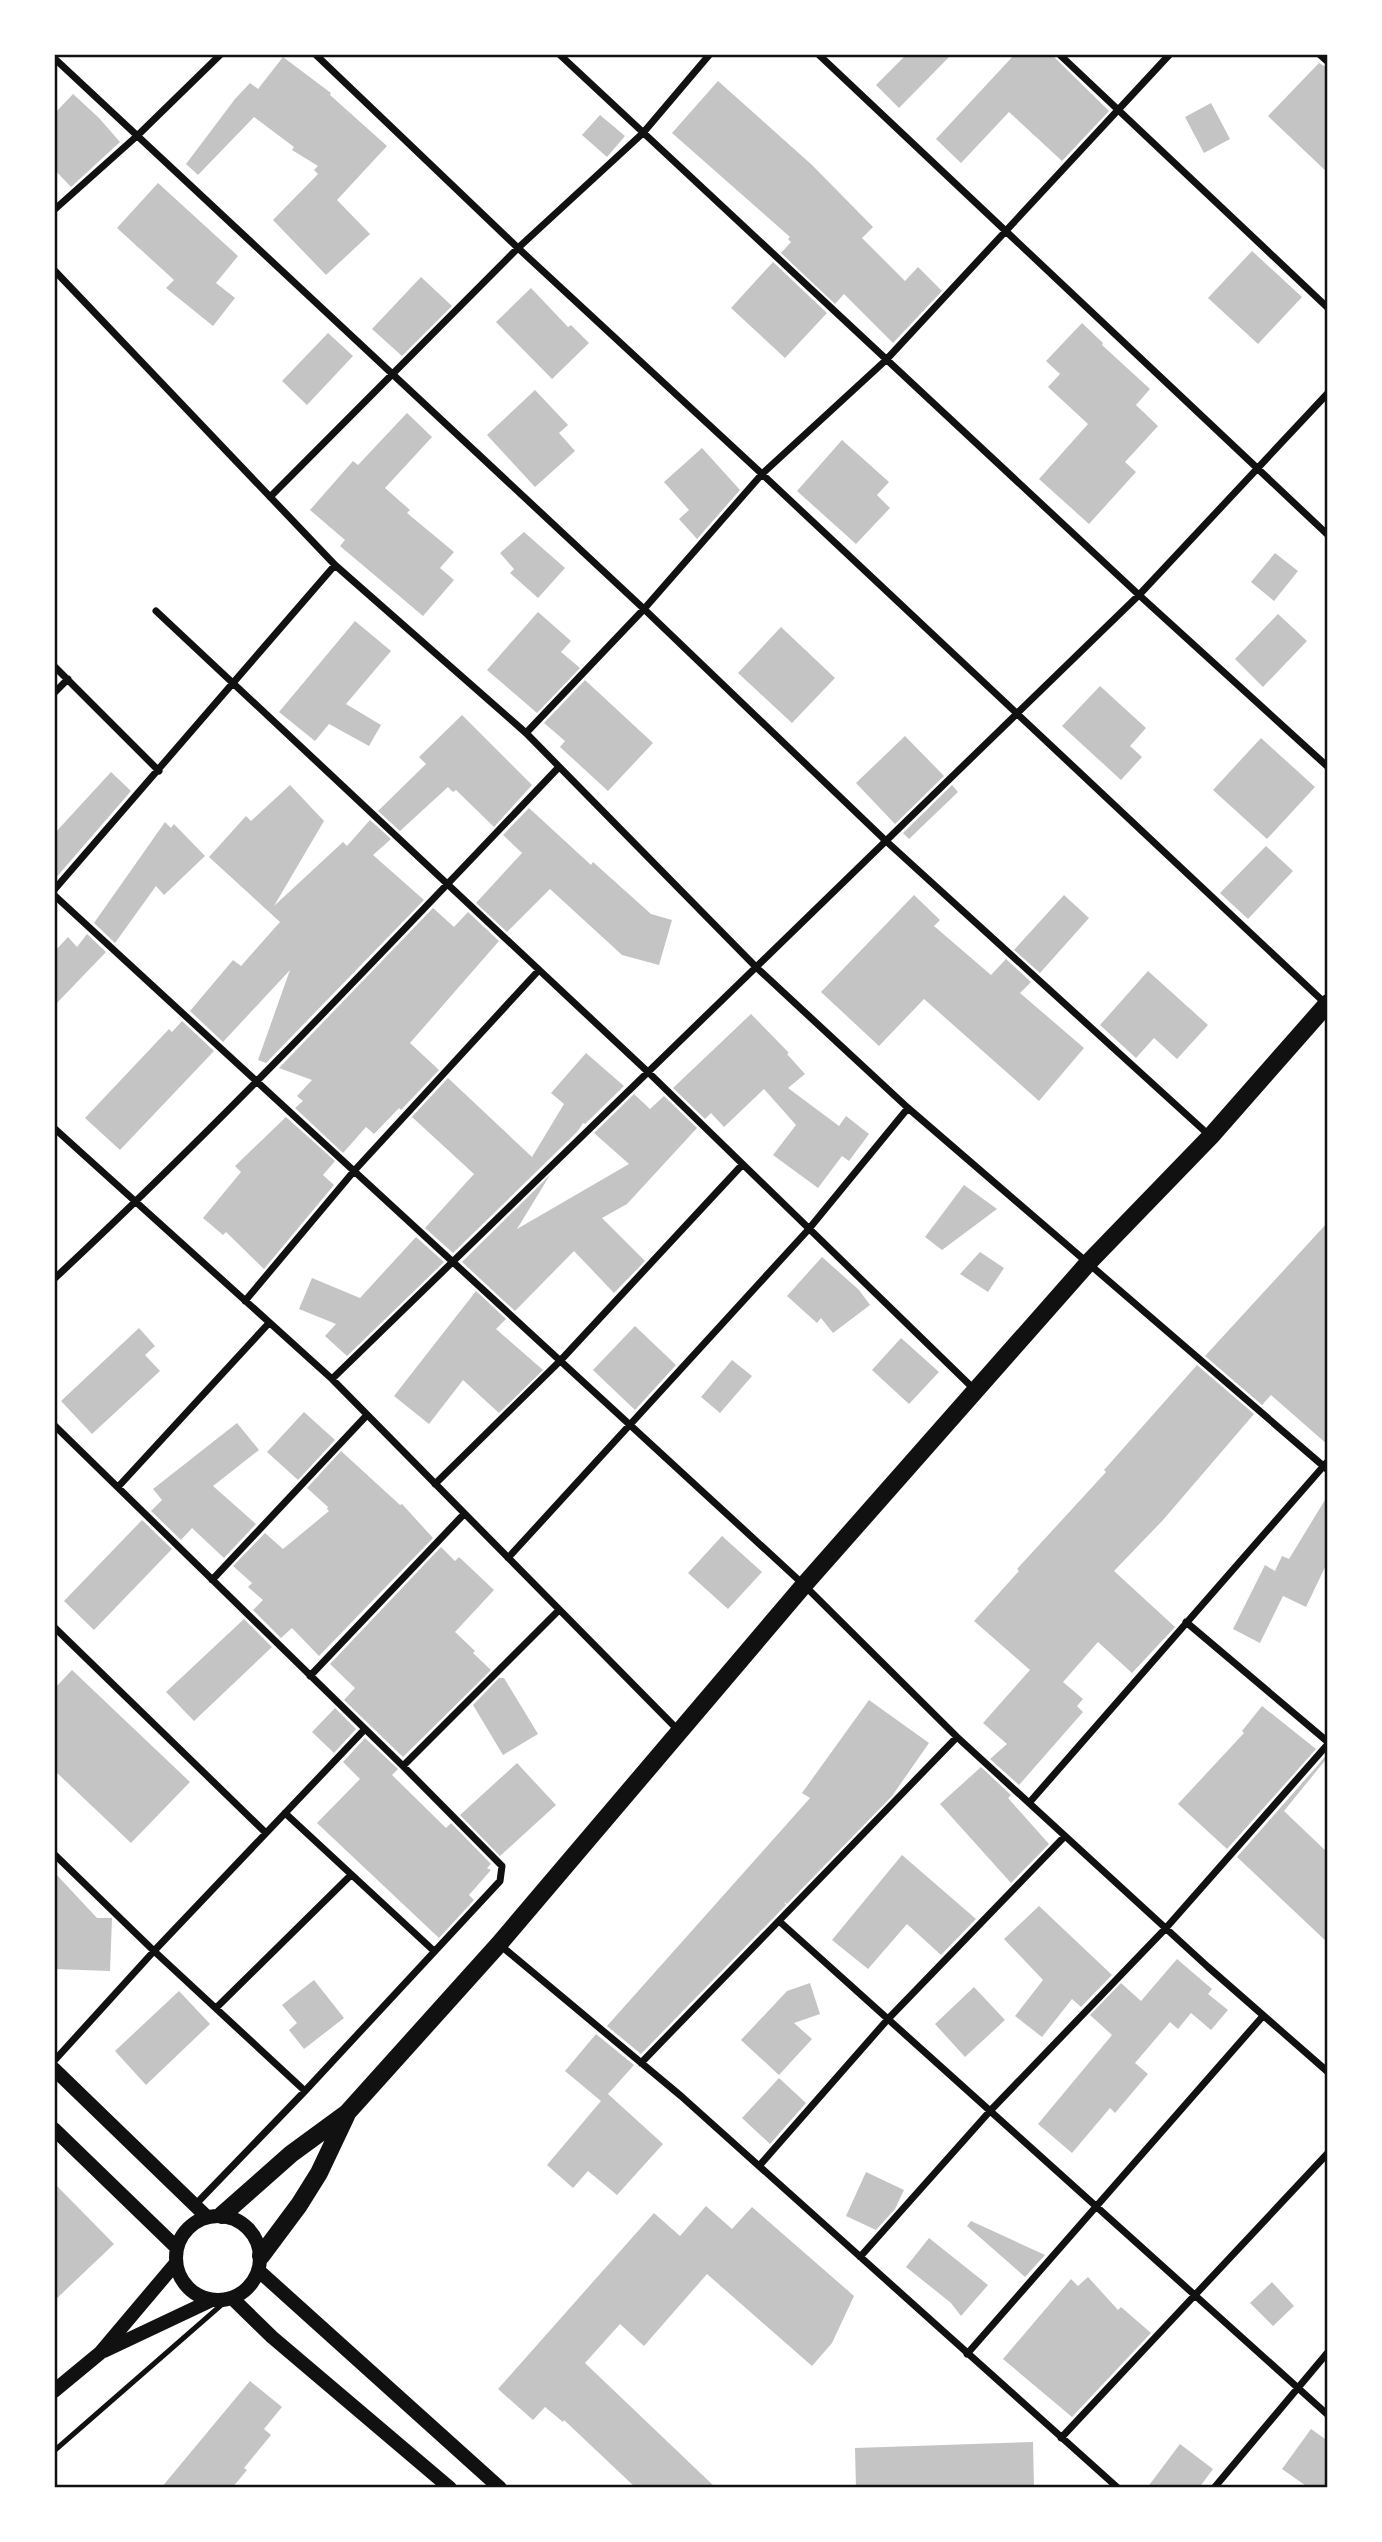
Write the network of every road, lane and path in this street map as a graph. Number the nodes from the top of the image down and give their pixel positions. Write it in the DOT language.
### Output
graph roads {
  1 [pos="221,54"];
  2 [pos="315,54"];
  3 [pos="559,54"];
  4 [pos="710,54"];
  5 [pos="818,54"];
  6 [pos="1059,54"];
  7 [pos="1170,54"];
  8 [pos="1319,54"];
  9 [pos="54,58"];
  10 [pos="1328,62"];
  11 [pos="1118,110"];
  12 [pos="643,133"];
  13 [pos="138,135"];
  14 [pos="54,210"];
  15 [pos="1007,233"];
  16 [pos="518,248"];
  17 [pos="54,270"];
  18 [pos="1328,308"];
  19 [pos="886,360"];
  20 [pos="391,373"];
  21 [pos="1328,393"];
  22 [pos="1258,470"];
  23 [pos="762,474"];
  24 [pos="270,496"];
  25 [pos="1328,535"];
  26 [pos="335,565"];
  27 [pos="1139,595"];
  28 [pos="644,609"];
  29 [pos="156,611"];
  30 [pos="54,666"];
  31 [pos="68,679"];
  32 [pos="232,683"];
  33 [pos="54,693"];
  34 [pos="1017,714"];
  35 [pos="526,733"];
  36 [pos="559,767"];
  37 [pos="1328,767"];
  38 [pos="159,771"];
  39 [pos="886,841"];
  40 [pos="447,884"];
  41 [pos="54,893"];
  42 [pos="756,967"];
  43 [pos="539,970"];
  44 [pos="1327,1004"];
  45 [pos="648,1072"];
  46 [pos="259,1082"];
  47 [pos="908,1108"];
  48 [pos="54,1128"];
  49 [pos="1210,1136"];
  50 [pos="742,1165"];
  51 [pos="354,1171"];
  52 [pos="136,1202"];
  53 [pos="808,1230"];
  54 [pos="452,1262"];
  55 [pos="1089,1262"];
  56 [pos="54,1279"];
  57 [pos="245,1301"];
  58 [pos="270,1323"];
  59 [pos="560,1361"];
  60 [pos="331,1379"];
  61 [pos="976,1391"];
  62 [pos="367,1415"];
  63 [pos="54,1425"];
  64 [pos="630,1426"];
  65 [pos="1326,1466"];
  66 [pos="435,1484"];
  67 [pos="118,1487"];
  68 [pos="464,1514"];
  69 [pos="508,1558"];
  70 [pos="212,1580"];
  71 [pos="804,1585"];
  72 [pos="559,1610"];
  73 [pos="1186,1622"];
  74 [pos="54,1627"];
  75 [pos="310,1676"];
  76 [pos="365,1729"];
  77 [pos="680,1732"];
  78 [pos="957,1737"];
  79 [pos="1328,1743"];
  80 [pos="403,1766"];
  81 [pos="1029,1803"];
  82 [pos="285,1813"];
  83 [pos="267,1833"];
  84 [pos="1065,1836"];
  85 [pos="54,1854"];
  86 [pos="351,1875"];
  87 [pos="779,1921"];
  88 [pos="1166,1928"];
  89 [pos="499,1944"];
  90 [pos="154,1951"];
  91 [pos="434,1951"];
  92 [pos="216,2008"];
  93 [pos="1263,2015"];
  94 [pos="888,2019"];
  95 [pos="54,2061"];
  96 [pos="641,2063"];
  97 [pos="54,2069"];
  98 [pos="1327,2070"];
  99 [pos="305,2091"];
  100 [pos="990,2111"];
  101 [pos="348,2113"];
  102 [pos="54,2129"];
  103 [pos="1328,2153"];
  104 [pos="759,2166"];
  105 [pos="194,2205"];
  106 [pos="1095,2205"];
  107 [pos="214,2216"];
  108 [pos="176,2255"];
  109 [pos="860,2257"];
  110 [pos="260,2264"];
  111 [pos="1194,2295"];
  112 [pos="224,2300"];
  113 [pos="1328,2352"];
  114 [pos="100,2353"];
  115 [pos="967,2354"];
  116 [pos="1297,2387"];
  117 [pos="54,2391"];
  118 [pos="1328,2415"];
  119 [pos="1061,2438"];
  120 [pos="54,2451"];
  121 [pos="450,2488"];
  122 [pos="500,2488"];
  123 [pos="1118,2488"];
  124 [pos="1214,2488"];
  1 -- 13 [label="street"];
  2 -- 16 [label="street"];
  3 -- 12 [label="street"];
  4 -- 12 [label="street"];
  5 -- 15 [label="street"];
  6 -- 11 [label="street"];
  7 -- 11 [label="street"];
  8 -- 10 [label="street"];
  9 -- 13 [label="street"];
  11 -- 15 [label="street"];
  11 -- 18 [label="street"];
  12 -- 16 [label="street"];
  12 -- 19 [label="street"];
  13 -- 14 [label="street"];
  13 -- 20 [label="street"];
  15 -- 19 [label="street"];
  15 -- 22 [label="street"];
  16 -- 20 [label="street"];
  16 -- 23 [label="street"];
  17 -- 24 [label="street"];
  19 -- 23 [label="street"];
  19 -- 27 [label="street"];
  20 -- 24 [label="street"];
  20 -- 28 [label="street"];
  21 -- 22 [label="street"];
  22 -- 25 [label="street"];
  22 -- 27 [label="street"];
  23 -- 28 [label="street"];
  23 -- 34 [label="street"];
  24 -- 26 [label="street"];
  26 -- 32 [label="street"];
  26 -- 35 [label="street"];
  27 -- 34 [label="street"];
  27 -- 37 [label="street"];
  28 -- 35 [label="street"];
  28 -- 39 [label="street"];
  29 -- 32 [label="street"];
  30 -- 31 [label="street"];
  31 -- 33 [label="street"];
  31 -- 38 [label="street"];
  32 -- 38 [label="street"];
  32 -- 40 [label="street"];
  34 -- 39 [label="street"];
  34 -- 44 [label="street"];
  35 -- 36 [label="street"];
  36 -- 40 [label="street"];
  36 -- 42 [label="street"];
  38 -- 41 [label="street"];
  39 -- 42 [label="street"];
  39 -- 49 [label="street"];
  40 -- 43 [label="street"];
  40 -- 46 [label="street"];
  41 -- 46 [label="street"];
  42 -- 45 [label="street"];
  42 -- 47 [label="street"];
  43 -- 45 [label="street"];
  43 -- 51 [label="street"];
  44 -- 49 [label="main road"];
  45 -- 50 [label="street"];
  45 -- 54 [label="street"];
  46 -- 51 [label="street"];
  46 -- 52 [label="street"];
  47 -- 53 [label="street"];
  47 -- 55 [label="street"];
  48 -- 52 [label="street"];
  49 -- 55 [label="main road"];
  50 -- 53 [label="street"];
  50 -- 59 [label="street"];
  51 -- 54 [label="street"];
  51 -- 57 [label="street"];
  52 -- 56 [label="street"];
  52 -- 57 [label="street"];
  53 -- 61 [label="street"];
  53 -- 64 [label="street"];
  54 -- 59 [label="street"];
  54 -- 60 [label="street"];
  55 -- 61 [label="main road"];
  55 -- 65 [label="street"];
  57 -- 58 [label="street"];
  58 -- 60 [label="street"];
  58 -- 67 [label="street"];
  59 -- 64 [label="street"];
  59 -- 66 [label="street"];
  60 -- 62 [label="street"];
  61 -- 71 [label="main road"];
  62 -- 66 [label="street"];
  62 -- 70 [label="street"];
  63 -- 67 [label="street"];
  64 -- 69 [label="street"];
  64 -- 71 [label="street"];
  65 -- 73 [label="street"];
  66 -- 68 [label="street"];
  67 -- 70 [label="street"];
  68 -- 69 [label="street"];
  68 -- 75 [label="street"];
  69 -- 72 [label="street"];
  70 -- 75 [label="street"];
  71 -- 77 [label="main road"];
  71 -- 78 [label="street"];
  72 -- 77 [label="street"];
  72 -- 80 [label="street"];
  73 -- 79 [label="street"];
  73 -- 81 [label="street"];
  74 -- 83 [label="street"];
  75 -- 76 [label="street"];
  76 -- 80 [label="street"];
  76 -- 82 [label="street"];
  77 -- 89 [label="main road"];
  78 -- 81 [label="street"];
  78 -- 87 [label="street"];
  79 -- 88 [label="street"];
  80 -- 91 [label="street"];
  81 -- 84 [label="street"];
  82 -- 83 [label="street"];
  82 -- 86 [label="street"];
  83 -- 90 [label="street"];
  84 -- 88 [label="street"];
  84 -- 94 [label="street"];
  85 -- 90 [label="street"];
  86 -- 91 [label="street"];
  86 -- 92 [label="street"];
  87 -- 94 [label="street"];
  87 -- 96 [label="street"];
  88 -- 93 [label="street"];
  88 -- 100 [label="street"];
  89 -- 96 [label="street"];
  89 -- 101 [label="main road"];
  90 -- 92 [label="street"];
  90 -- 95 [label="street"];
  91 -- 99 [label="street"];
  92 -- 99 [label="street"];
  93 -- 98 [label="street"];
  93 -- 106 [label="street"];
  94 -- 100 [label="street"];
  94 -- 104 [label="street"];
  96 -- 104 [label="street"];
  97 -- 105 [label="main road"];
  99 -- 105 [label="street"];
  100 -- 106 [label="street"];
  100 -- 109 [label="street"];
  101 -- 107 [label="main road"];
  101 -- 110 [label="main road"];
  102 -- 108 [label="main road"];
  103 -- 111 [label="street"];
  104 -- 109 [label="street"];
  105 -- 107 [label="main road"];
  106 -- 111 [label="street"];
  106 -- 115 [label="street"];
  107 -- 108 [label="main road"];
  107 -- 110 [label="main road"];
  108 -- 112 [label="main road"];
  108 -- 114 [label="main road"];
  109 -- 115 [label="street"];
  110 -- 112 [label="main road"];
  110 -- 122 [label="main road"];
  111 -- 116 [label="street"];
  111 -- 119 [label="street"];
  112 -- 114 [label="main road"];
  112 -- 120 [label="lane"];
  112 -- 121 [label="main road"];
  113 -- 116 [label="street"];
  114 -- 117 [label="main road"];
  115 -- 119 [label="street"];
  116 -- 118 [label="street"];
  116 -- 124 [label="street"];
  119 -- 123 [label="street"];
}
